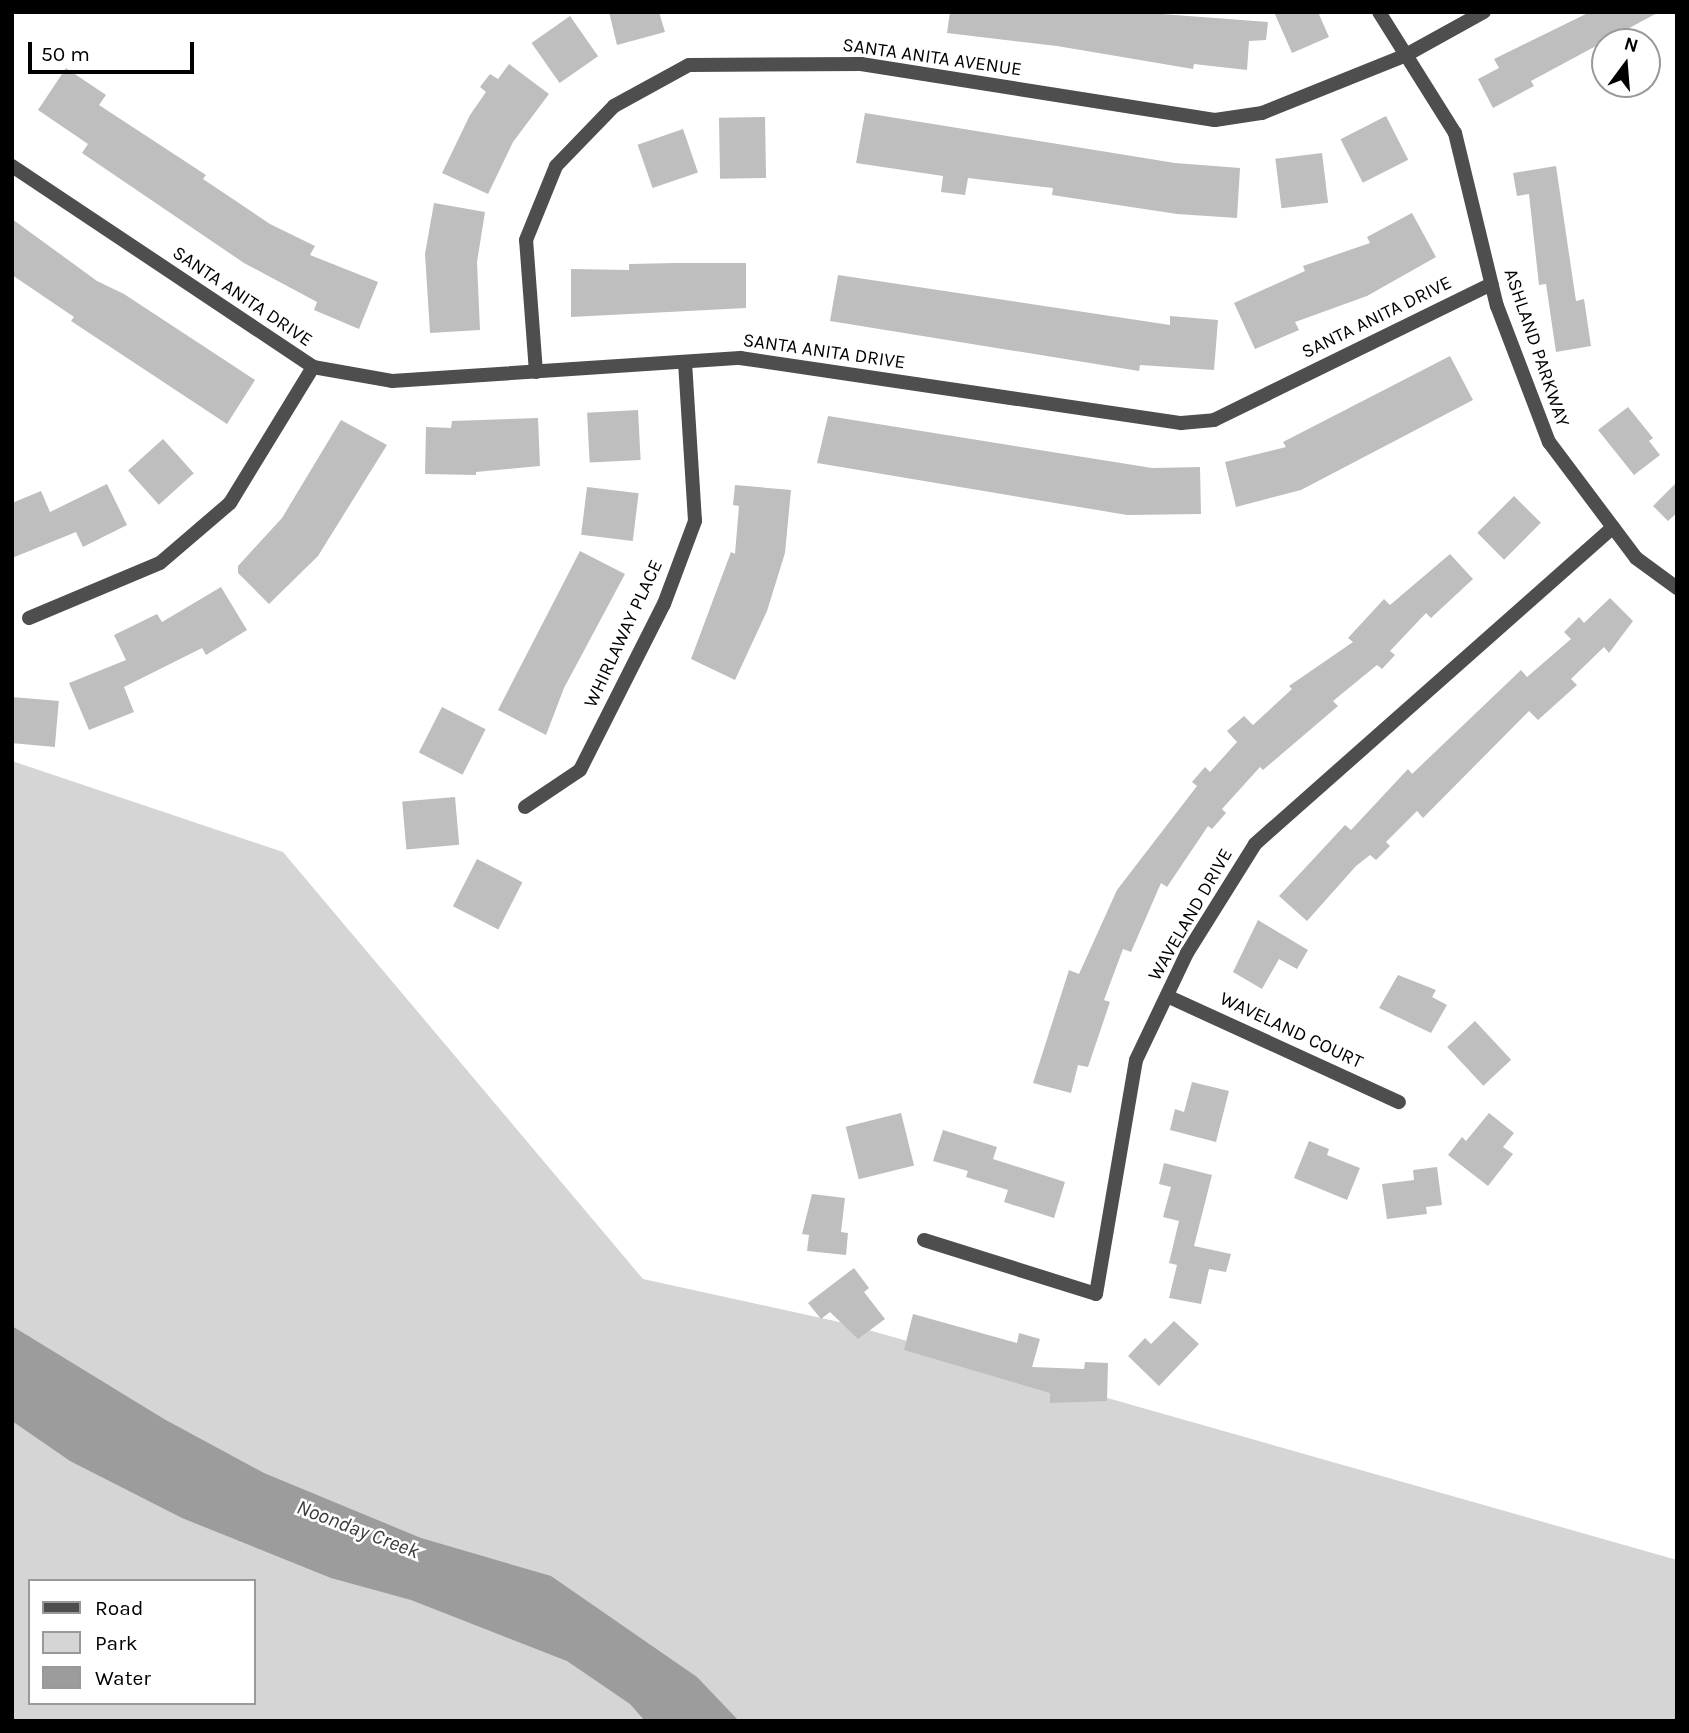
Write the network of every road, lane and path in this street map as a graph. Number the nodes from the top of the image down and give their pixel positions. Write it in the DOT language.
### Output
graph roads {
  1 [pos="1379,12"];
  2 [pos="1484,12"];
  3 [pos="1406,55"];
  4 [pos="12,166"];
  5 [pos="1491,284"];
  6 [pos="685,362"];
  7 [pos="313,367"];
  8 [pos="536,372"];
  9 [pos="1613,527"];
  10 [pos="1677,588"];
  11 [pos="29,618"];
  12 [pos="525,807"];
  13 [pos="1167,996"];
  14 [pos="1399,1102"];
  15 [pos="924,1240"];
  1 -- 3 [label="street, ASHLAND PARKWAY"];
  2 -- 3 [label="street, SANTA ANITA AVENUE"];
  3 -- 5 [label="street, ASHLAND PARKWAY"];
  3 -- 8 [label="street, SANTA ANITA AVENUE"];
  4 -- 7 [label="street, SANTA ANITA DRIVE"];
  5 -- 6 [label="street, SANTA ANITA DRIVE"];
  5 -- 9 [label="street, ASHLAND PARKWAY"];
  6 -- 8 [label="street, SANTA ANITA DRIVE"];
  6 -- 12 [label="street, WHIRLAWAY PLACE"];
  7 -- 8 [label="street, SANTA ANITA DRIVE"];
  7 -- 11 [label="street"];
  9 -- 10 [label="street, ASHLAND PARKWAY"];
  9 -- 13 [label="street, WAVELAND DRIVE"];
  13 -- 14 [label="street, WAVELAND COURT"];
  13 -- 15 [label="street, WAVELAND DRIVE"];
}
